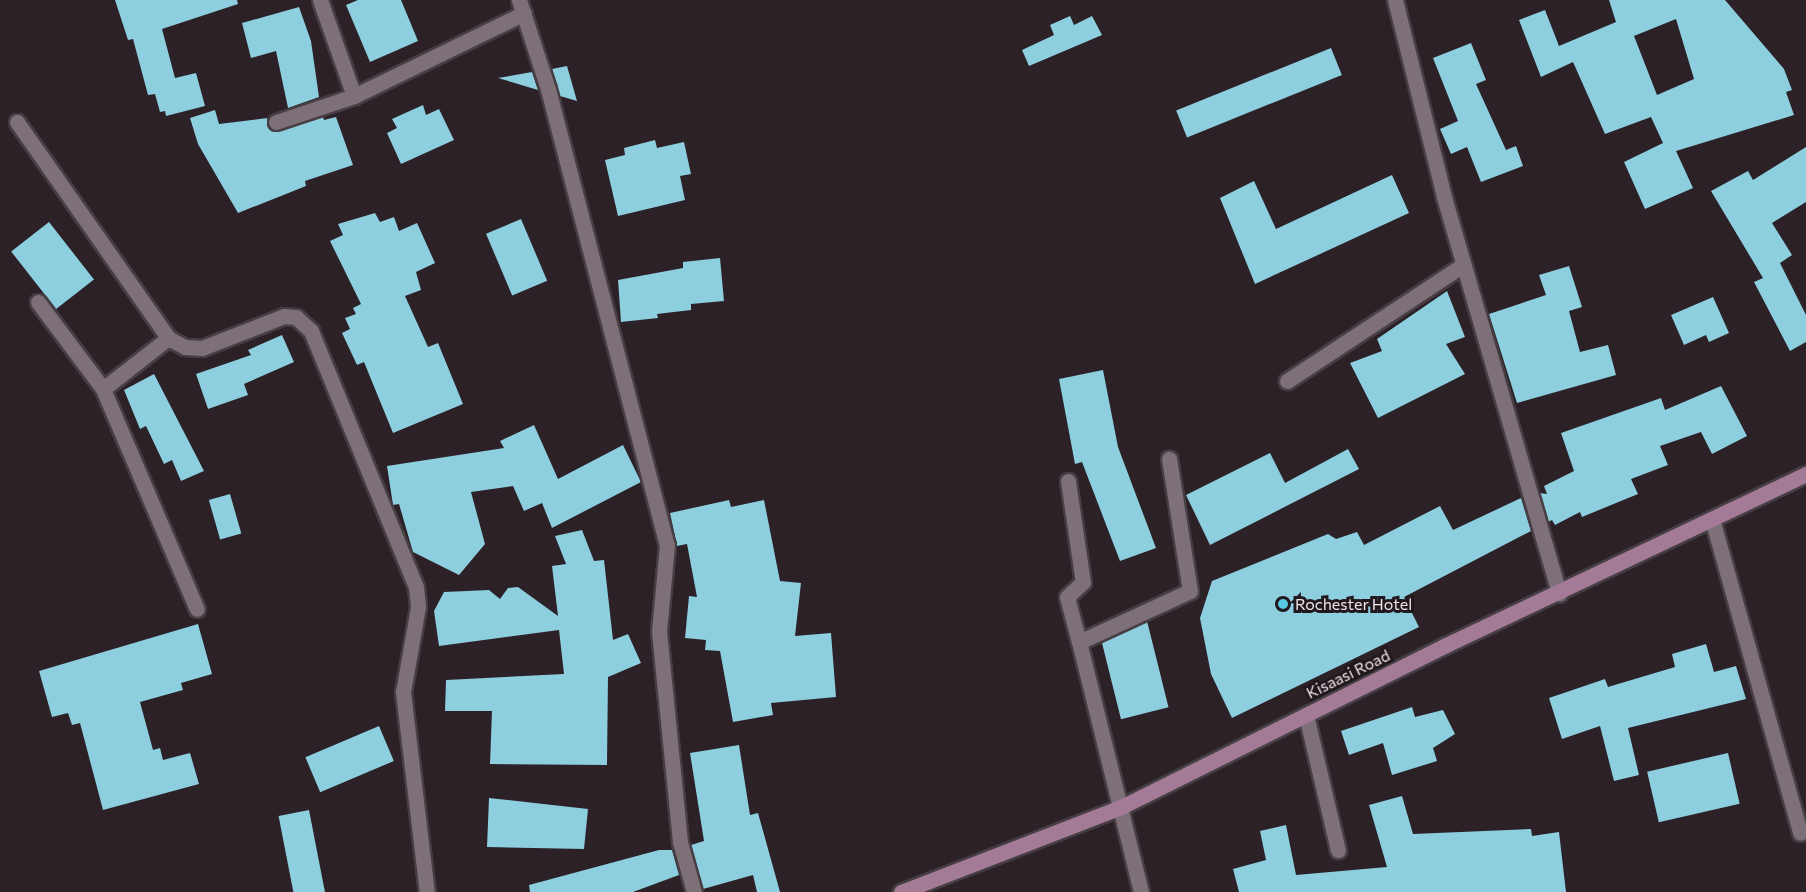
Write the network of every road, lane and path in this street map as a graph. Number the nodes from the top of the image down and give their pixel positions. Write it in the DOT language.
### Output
graph roads {
  1 [pos="320,0"];
  2 [pos="1395,0"];
  3 [pos="522,6"];
  4 [pos="354,96"];
  5 [pos="17,122"];
  6 [pos="276,122"];
  7 [pos="1463,265"];
  8 [pos="38,302"];
  9 [pos="168,338"];
  10 [pos="1287,381"];
  11 [pos="103,389"];
  12 [pos="1169,459"];
  13 [pos="1806,474"];
  14 [pos="1068,481"];
  15 [pos="1712,519"];
  16 [pos="1559,594"];
  17 [pos="197,609"];
  18 [pos="1079,642"];
  19 [pos="1306,715"];
  20 [pos="1121,807"];
  21 [pos="1800,833"];
  22 [pos="1338,850"];
  23 [pos="427,892"];
  24 [pos="694,892"];
  25 [pos="901,892"];
  26 [pos="1141,892"];
  1 -- 4 [label="street"];
  2 -- 7 [label="street"];
  3 -- 4 [label="street"];
  3 -- 24 [label="street"];
  4 -- 6 [label="street"];
  5 -- 9 [label="street"];
  7 -- 10 [label="street"];
  7 -- 16 [label="street"];
  8 -- 11 [label="street"];
  9 -- 11 [label="street"];
  9 -- 23 [label="street"];
  11 -- 17 [label="street"];
  12 -- 18 [label="street"];
  13 -- 15 [label="main road, Kisaasi Road"];
  14 -- 18 [label="street"];
  15 -- 16 [label="main road, Kisaasi Road"];
  15 -- 21 [label="street"];
  16 -- 19 [label="main road, Kisaasi Road"];
  18 -- 20 [label="street"];
  19 -- 20 [label="main road, Kisaasi Road"];
  19 -- 22 [label="street"];
  20 -- 25 [label="main road, Kisaasi Road"];
  20 -- 26 [label="street"];
}
